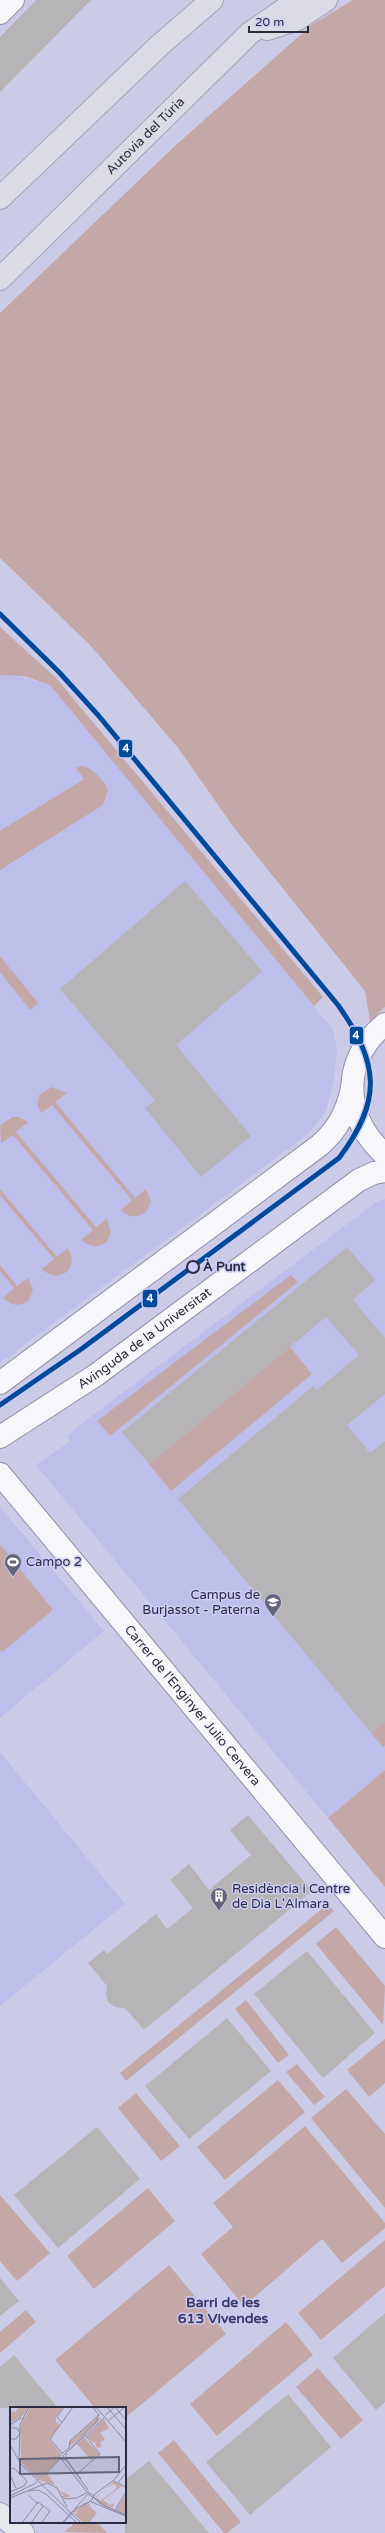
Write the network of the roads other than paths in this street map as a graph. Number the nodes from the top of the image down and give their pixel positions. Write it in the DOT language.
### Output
graph roads {
  1 [pos="13,0"];
  2 [pos="212,0"];
  3 [pos="298,0"];
  4 [pos="326,0"];
  5 [pos="0,13"];
  6 [pos="250,33"];
  7 [pos="0,198"];
  8 [pos="0,279"];
  9 [pos="385,1024"];
  10 [pos="352,1088"];
  11 [pos="385,1155"];
  12 [pos="385,1171"];
  13 [pos="0,1383"];
  14 [pos="0,1437"];
  15 [pos="0,1474"];
  16 [pos="385,1936"];
  17 [pos="0,2514"];
  18 [pos="10,2522"];
  19 [pos="11,2523"];
  20 [pos="23,2533"];
  1 -- 5 [label="street"];
  2 -- 7 [label="highway"];
  3 -- 6 [label="highway, Autovia del Túria"];
  4 -- 6 [label="highway"];
  6 -- 8 [label="highway, Autovia del Túria"];
  9 -- 10 [label="street"];
  10 -- 11 [label="street"];
  10 -- 13 [label="street"];
  12 -- 14 [label="street, Avinguda de la Universitat"];
  15 -- 16 [label="street, Carrer de l'Enginyer Julio Cervera"];
  17 -- 18 [label="main road"];
  19 -- 20 [label="main road"];
}
